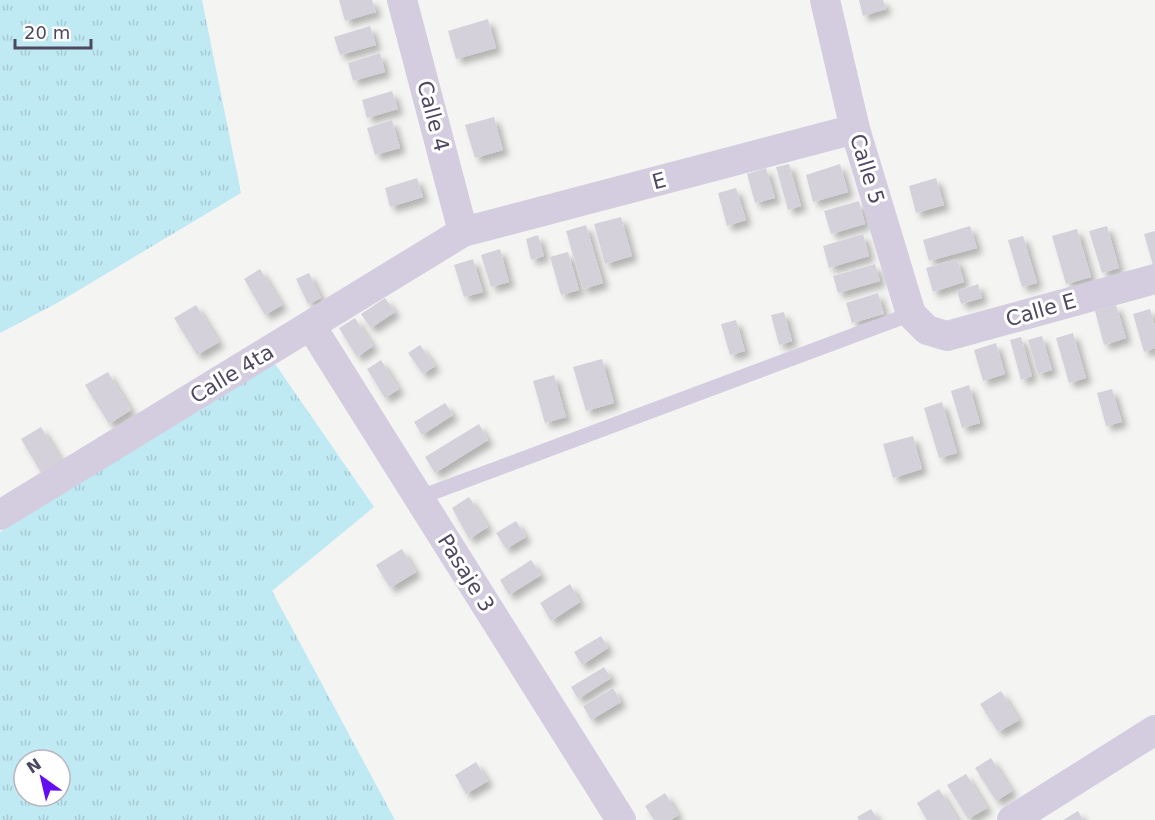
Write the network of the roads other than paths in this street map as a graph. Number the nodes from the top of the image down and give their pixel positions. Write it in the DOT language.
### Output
graph roads {
  1 [pos="402,0"];
  2 [pos="825,0"];
  3 [pos="855,129"];
  4 [pos="463,232"];
  5 [pos="1155,279"];
  6 [pos="919,322"];
  7 [pos="311,326"];
  8 [pos="418,498"];
  9 [pos="0,515"];
  10 [pos="1155,730"];
  11 [pos="621,820"];
  12 [pos="1012,820"];
  1 -- 4 [label="street, Calle 4"];
  2 -- 3 [label="street, Calle 5"];
  3 -- 4 [label="street, E"];
  3 -- 6 [label="street, Calle 5"];
  4 -- 7 [label="street, Calle 4ta"];
  5 -- 6 [label="street, Calle E"];
  6 -- 8 [label="lane"];
  7 -- 8 [label="street, Pasaje 3"];
  7 -- 9 [label="street, Calle 4ta"];
  8 -- 11 [label="street, Pasaje 3"];
  10 -- 12 [label="street"];
}
